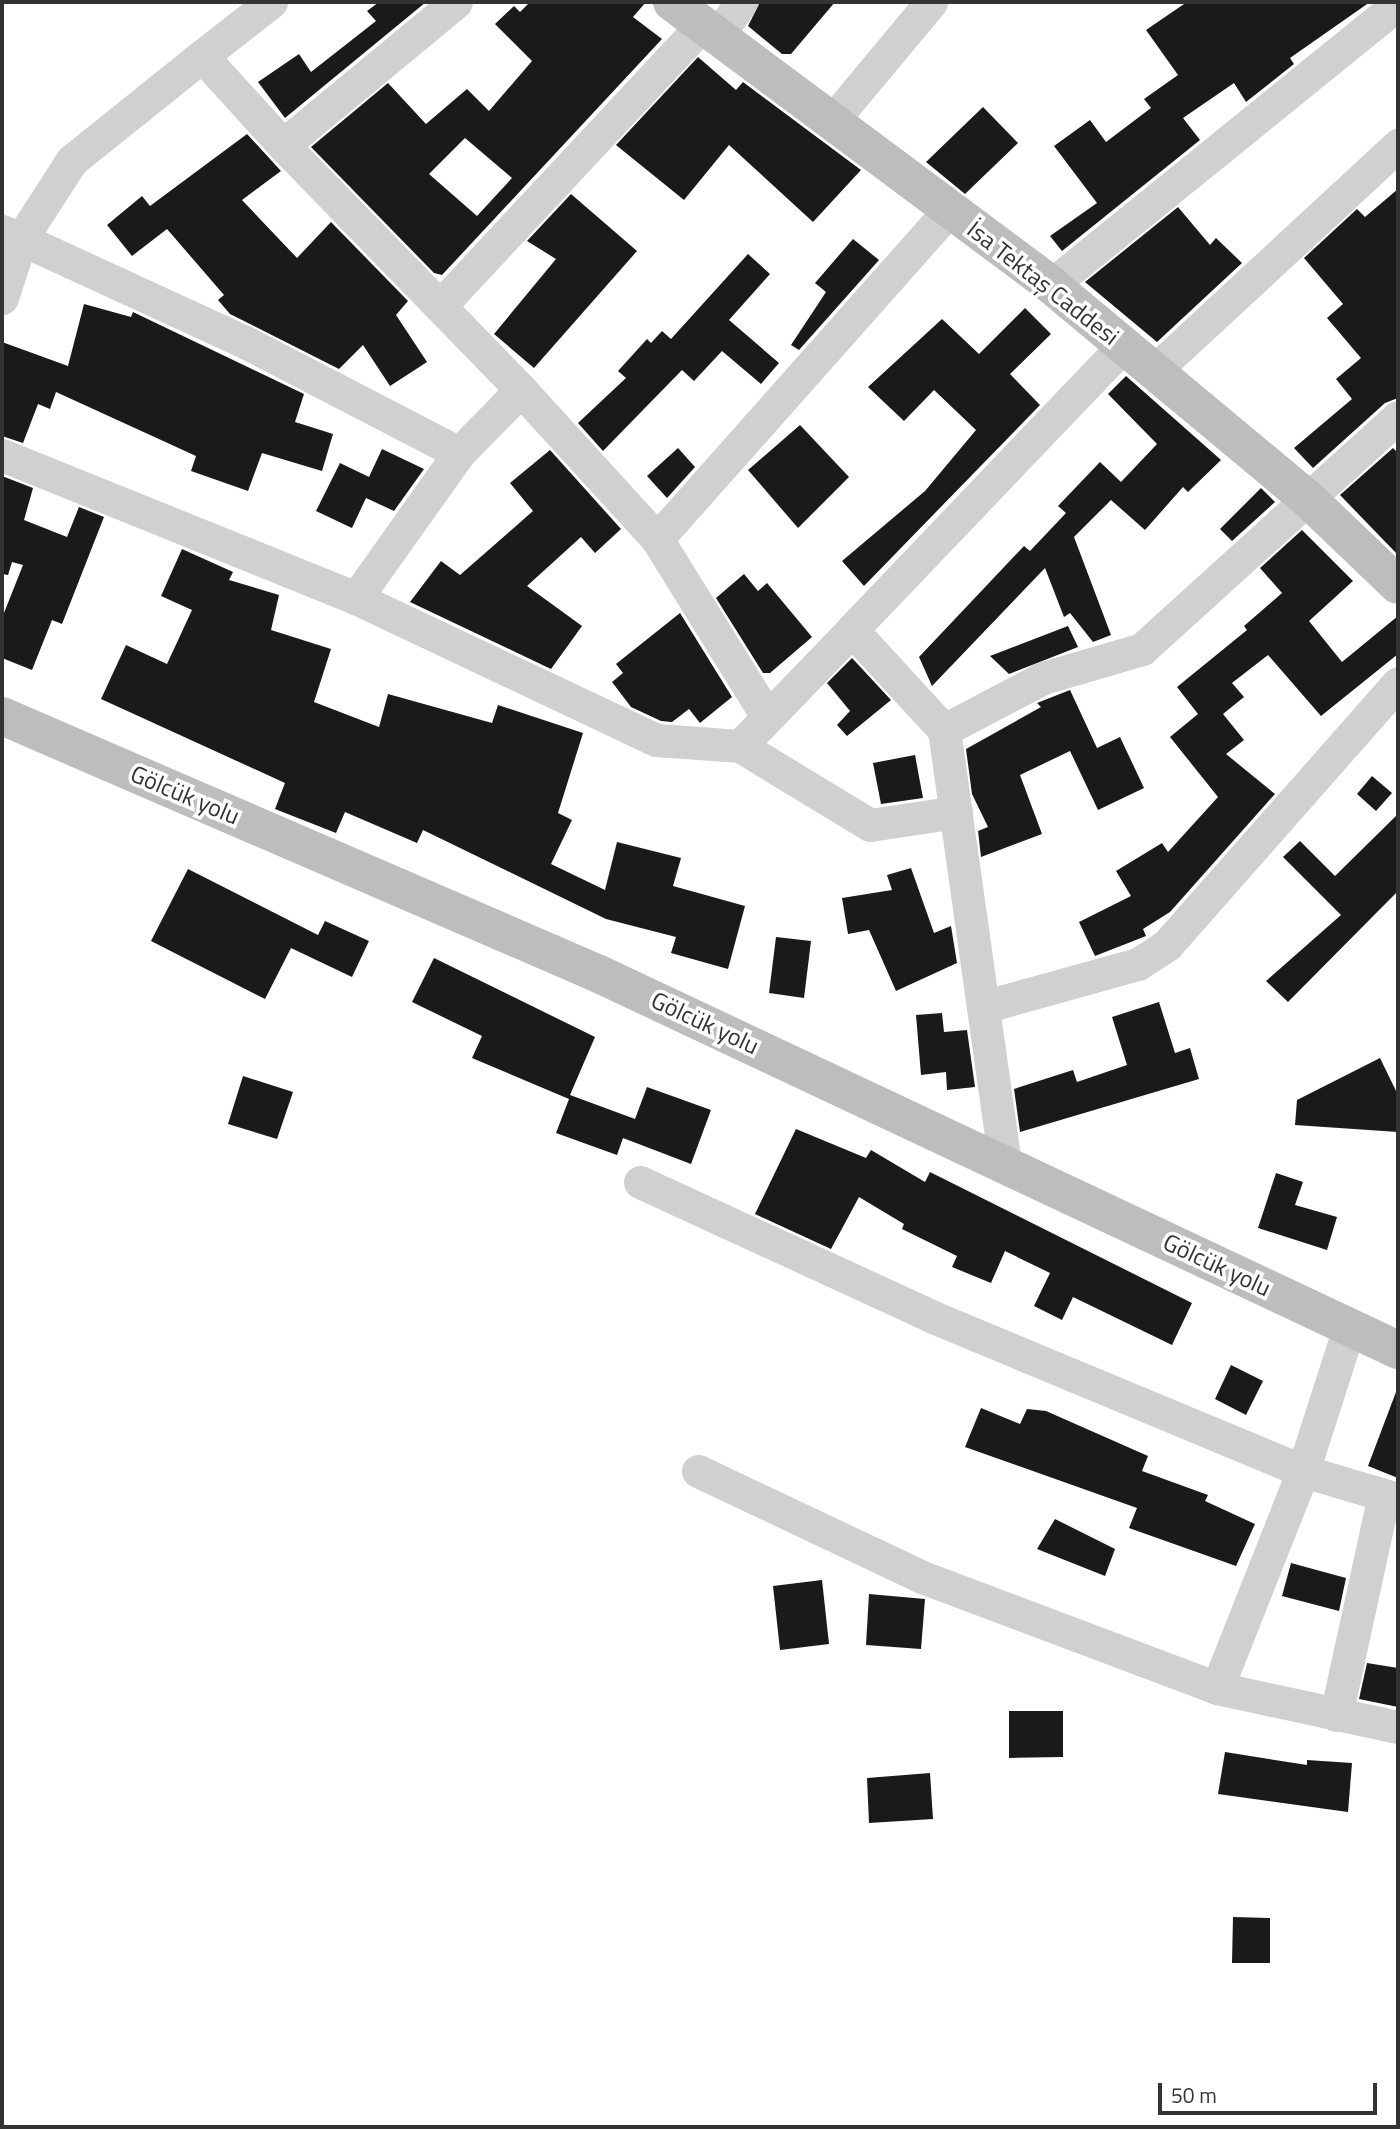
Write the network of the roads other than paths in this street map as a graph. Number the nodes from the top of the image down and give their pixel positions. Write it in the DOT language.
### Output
graph roads {
  1 [pos="271,2"];
  2 [pos="456,2"];
  3 [pos="672,2"];
  4 [pos="741,2"];
  5 [pos="931,2"];
  6 [pos="1397,5"];
  7 [pos="710,30"];
  8 [pos="202,56"];
  9 [pos="832,121"];
  10 [pos="282,145"];
  11 [pos="1398,145"];
  12 [pos="949,210"];
  13 [pos="11,235"];
  14 [pos="1051,285"];
  15 [pos="2,298"];
  16 [pos="440,306"];
  17 [pos="1123,346"];
  18 [pos="1154,371"];
  19 [pos="521,390"];
  20 [pos="1398,417"];
  21 [pos="459,453"];
  22 [pos="2,454"];
  23 [pos="1308,499"];
  24 [pos="657,539"];
  25 [pos="1398,585"];
  26 [pos="356,598"];
  27 [pos="852,630"];
  28 [pos="1398,684"];
  29 [pos="2,716"];
  30 [pos="766,716"];
  31 [pos="944,730"];
  32 [pos="740,746"];
  33 [pos="956,812"];
  34 [pos="983,1007"];
  35 [pos="1005,1164"];
  36 [pos="639,1182"];
  37 [pos="1349,1328"];
  38 [pos="1398,1350"];
  39 [pos="698,1471"];
  40 [pos="1303,1471"];
  41 [pos="1391,1497"];
  42 [pos="1216,1688"];
  43 [pos="1336,1715"];
  44 [pos="1398,1727"];
  1 -- 8 [label="street"];
  2 -- 10 [label="street"];
  3 -- 7 [label="main road, İsa Tektaş Caddesi"];
  4 -- 7 [label="street"];
  5 -- 9 [label="street"];
  6 -- 14 [label="street"];
  7 -- 9 [label="main road, İsa Tektaş Caddesi"];
  7 -- 16 [label="street"];
  8 -- 10 [label="street"];
  8 -- 13 [label="street"];
  9 -- 12 [label="main road, İsa Tektaş Caddesi"];
  10 -- 16 [label="street"];
  11 -- 18 [label="street"];
  12 -- 14 [label="main road, İsa Tektaş Caddesi"];
  12 -- 24 [label="street"];
  13 -- 15 [label="street"];
  13 -- 21 [label="street"];
  14 -- 17 [label="main road, İsa Tektaş Caddesi"];
  16 -- 19 [label="street"];
  17 -- 18 [label="main road, İsa Tektaş Caddesi"];
  17 -- 27 [label="street"];
  18 -- 23 [label="main road, İsa Tektaş Caddesi"];
  19 -- 21 [label="street"];
  19 -- 24 [label="street"];
  20 -- 23 [label="street"];
  21 -- 26 [label="street"];
  22 -- 26 [label="street"];
  23 -- 25 [label="main road, İsa Tektaş Caddesi"];
  23 -- 31 [label="street"];
  24 -- 30 [label="street"];
  26 -- 32 [label="street"];
  27 -- 30 [label="street"];
  27 -- 31 [label="street"];
  28 -- 34 [label="street"];
  29 -- 35 [label="main road, Gölcük yolu"];
  30 -- 32 [label="street"];
  31 -- 33 [label="street"];
  32 -- 33 [label="street"];
  33 -- 34 [label="street"];
  34 -- 35 [label="street"];
  35 -- 37 [label="main road, Gölcük yolu"];
  36 -- 40 [label="street"];
  37 -- 38 [label="main road, Gölcük yolu"];
  37 -- 40 [label="street"];
  39 -- 42 [label="street"];
  40 -- 41 [label="street"];
  40 -- 42 [label="street"];
  41 -- 43 [label="street"];
  42 -- 43 [label="street"];
  43 -- 44 [label="street"];
}
